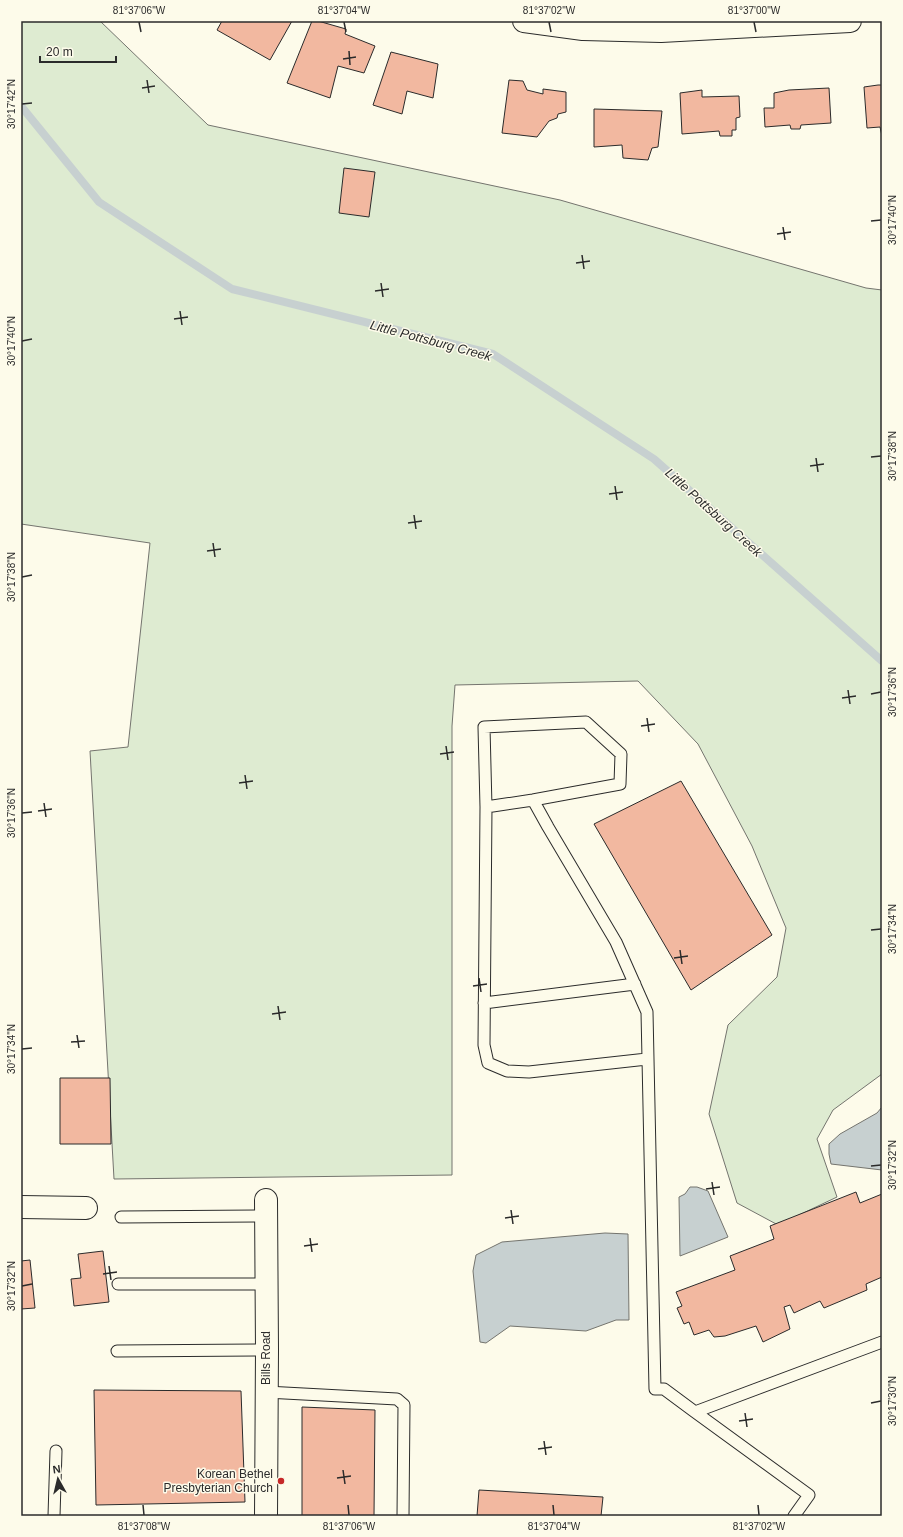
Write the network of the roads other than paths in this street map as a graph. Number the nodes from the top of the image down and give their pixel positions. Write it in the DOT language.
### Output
graph roads {
  1 [pos="524,21"];
  2 [pos="850,21"];
  3 [pos="827,22"];
  4 [pos="533,800"];
  5 [pos="486,807"];
  6 [pos="635,984"];
  7 [pos="484,1003"];
  8 [pos="647,1059"];
  9 [pos="21,1207"];
  10 [pos="86,1208"];
  11 [pos="266,1208"];
  12 [pos="121,1217"];
  13 [pos="118,1284"];
  14 [pos="266,1284"];
  15 [pos="882,1342"];
  16 [pos="267,1350"];
  17 [pos="117,1351"];
  18 [pos="266,1392"];
  19 [pos="695,1412"];
  20 [pos="56,1452"];
  21 [pos="54,1516"];
  22 [pos="266,1516"];
  23 [pos="403,1516"];
  24 [pos="794,1516"];
  1 -- 3 [label="street"];
  2 -- 3 [label="street"];
  4 -- 5 [label="lane"];
  4 -- 5 [label="lane"];
  4 -- 6 [label="lane"];
  5 -- 7 [label="lane"];
  6 -- 7 [label="lane"];
  6 -- 8 [label="lane"];
  7 -- 8 [label="lane"];
  8 -- 19 [label="lane"];
  9 -- 10 [label="street"];
  11 -- 12 [label="lane"];
  11 -- 14 [label="street, Bills Road"];
  13 -- 14 [label="lane"];
  14 -- 16 [label="street, Bills Road"];
  15 -- 19 [label="lane"];
  16 -- 17 [label="lane"];
  16 -- 18 [label="street, Bills Road"];
  18 -- 22 [label="street, Bills Road"];
  18 -- 23 [label="lane"];
  19 -- 24 [label="lane"];
  20 -- 21 [label="lane"];
}
